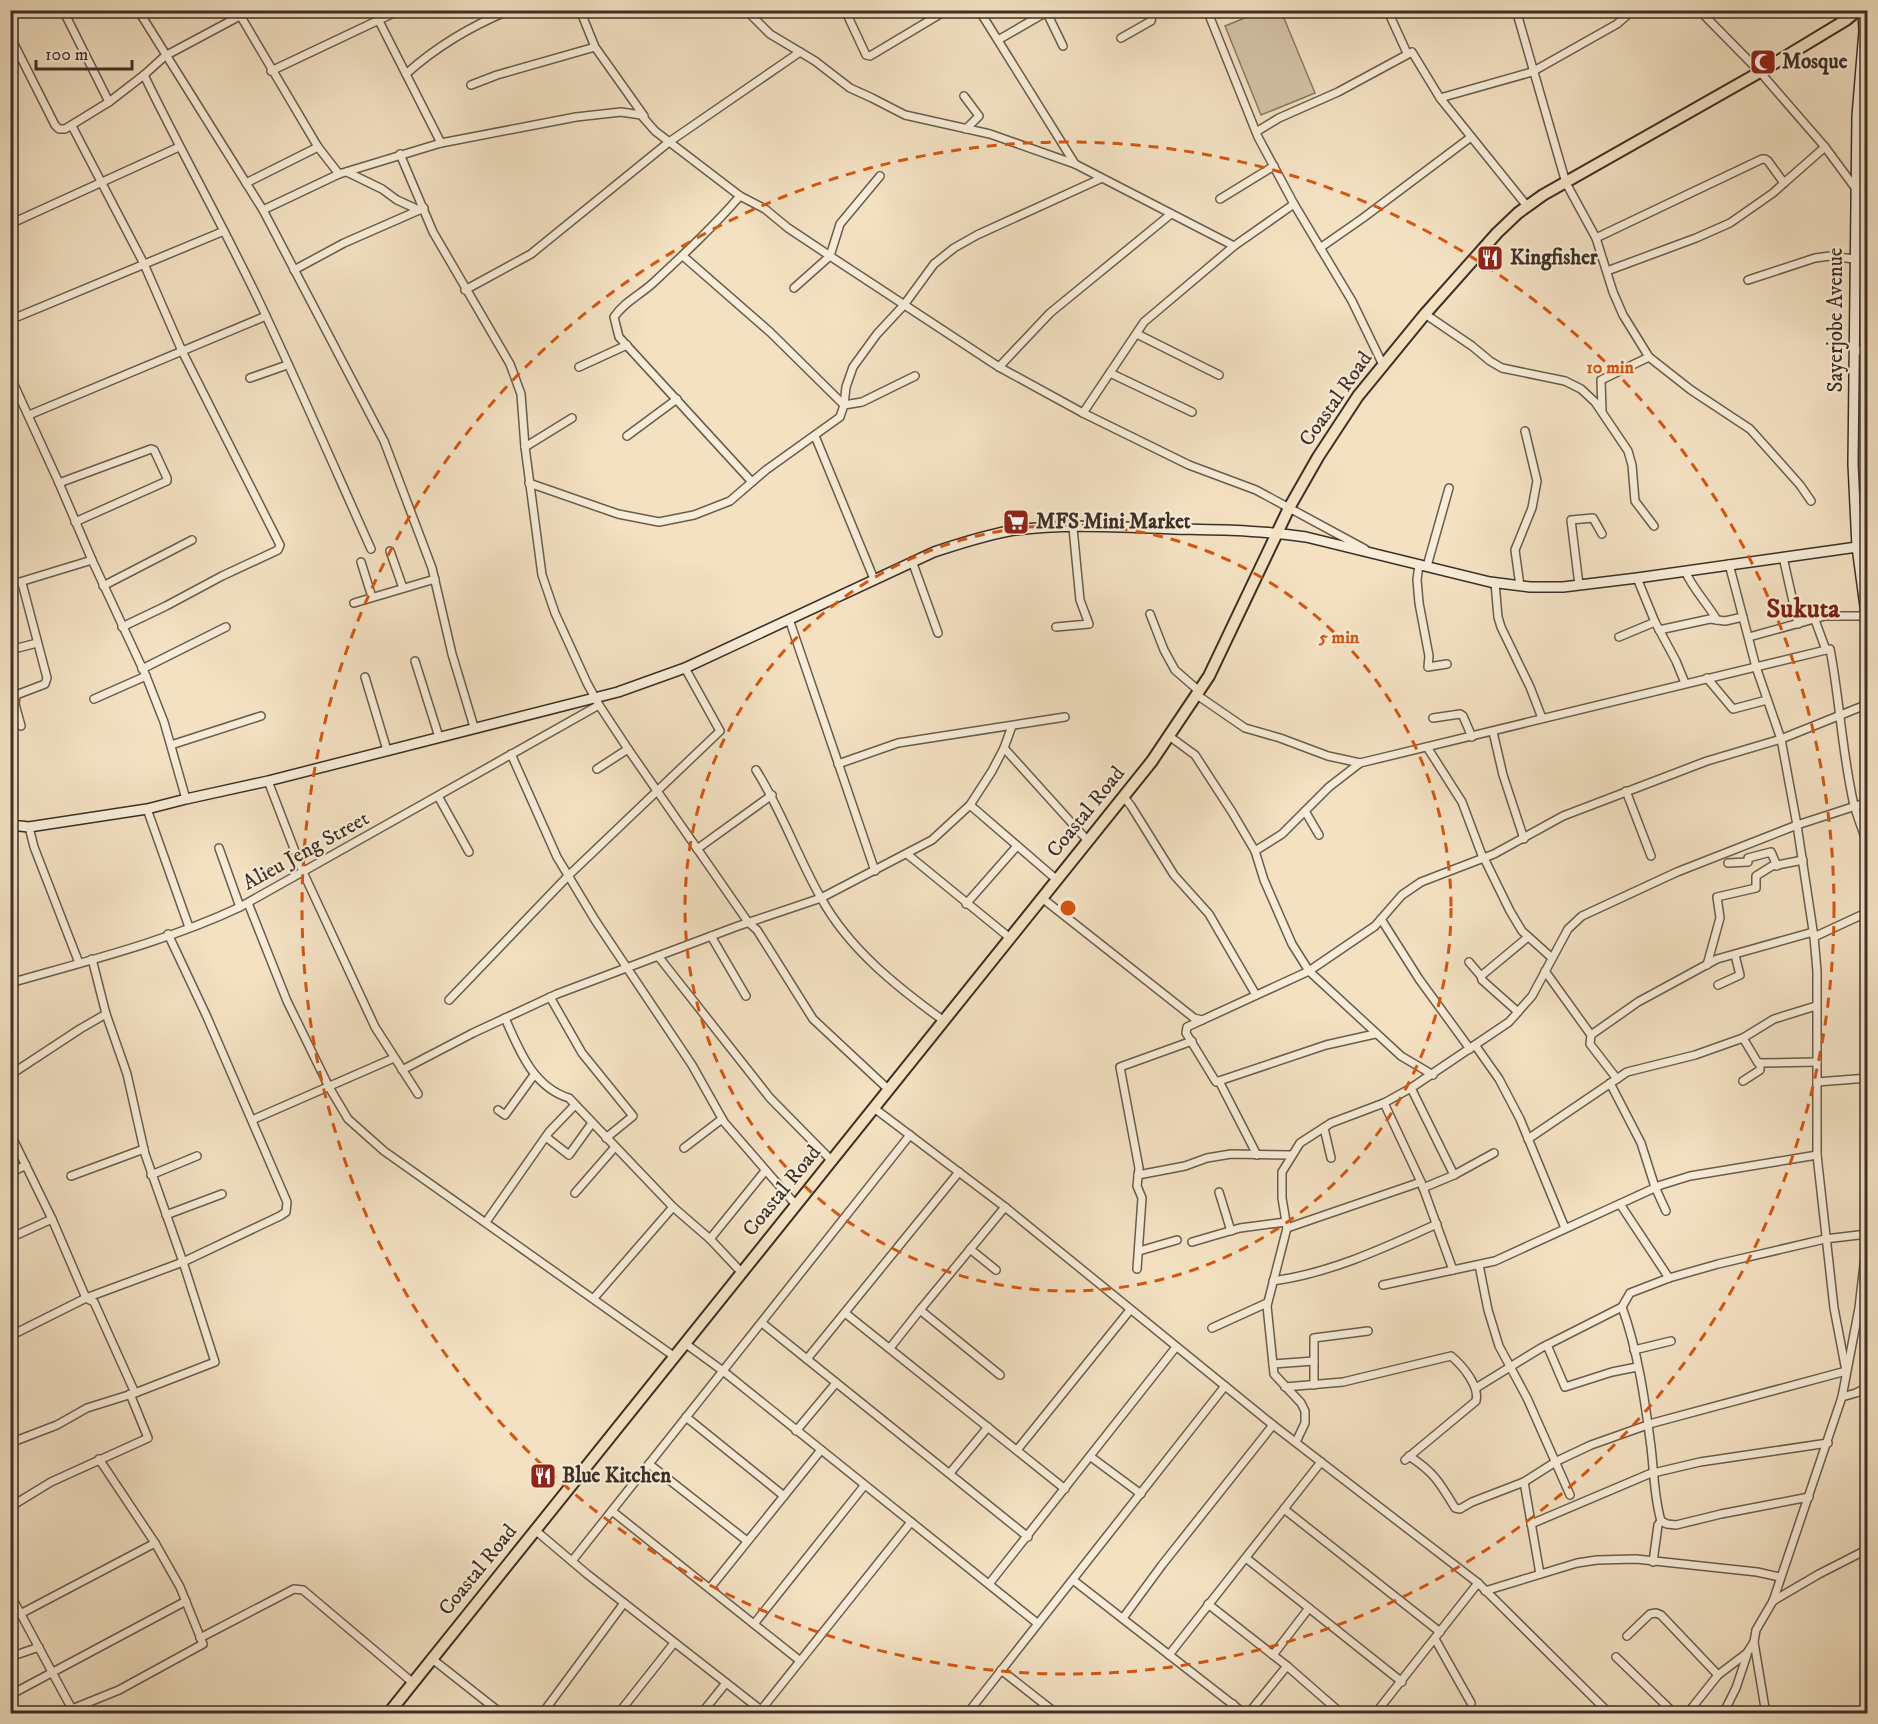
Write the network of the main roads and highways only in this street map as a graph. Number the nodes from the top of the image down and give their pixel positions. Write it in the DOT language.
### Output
graph roads {
  1 [pos="1858,10"];
  2 [pos="391,1712"];
  1 -- 2 [label="main road, Coastal Road"];
}
